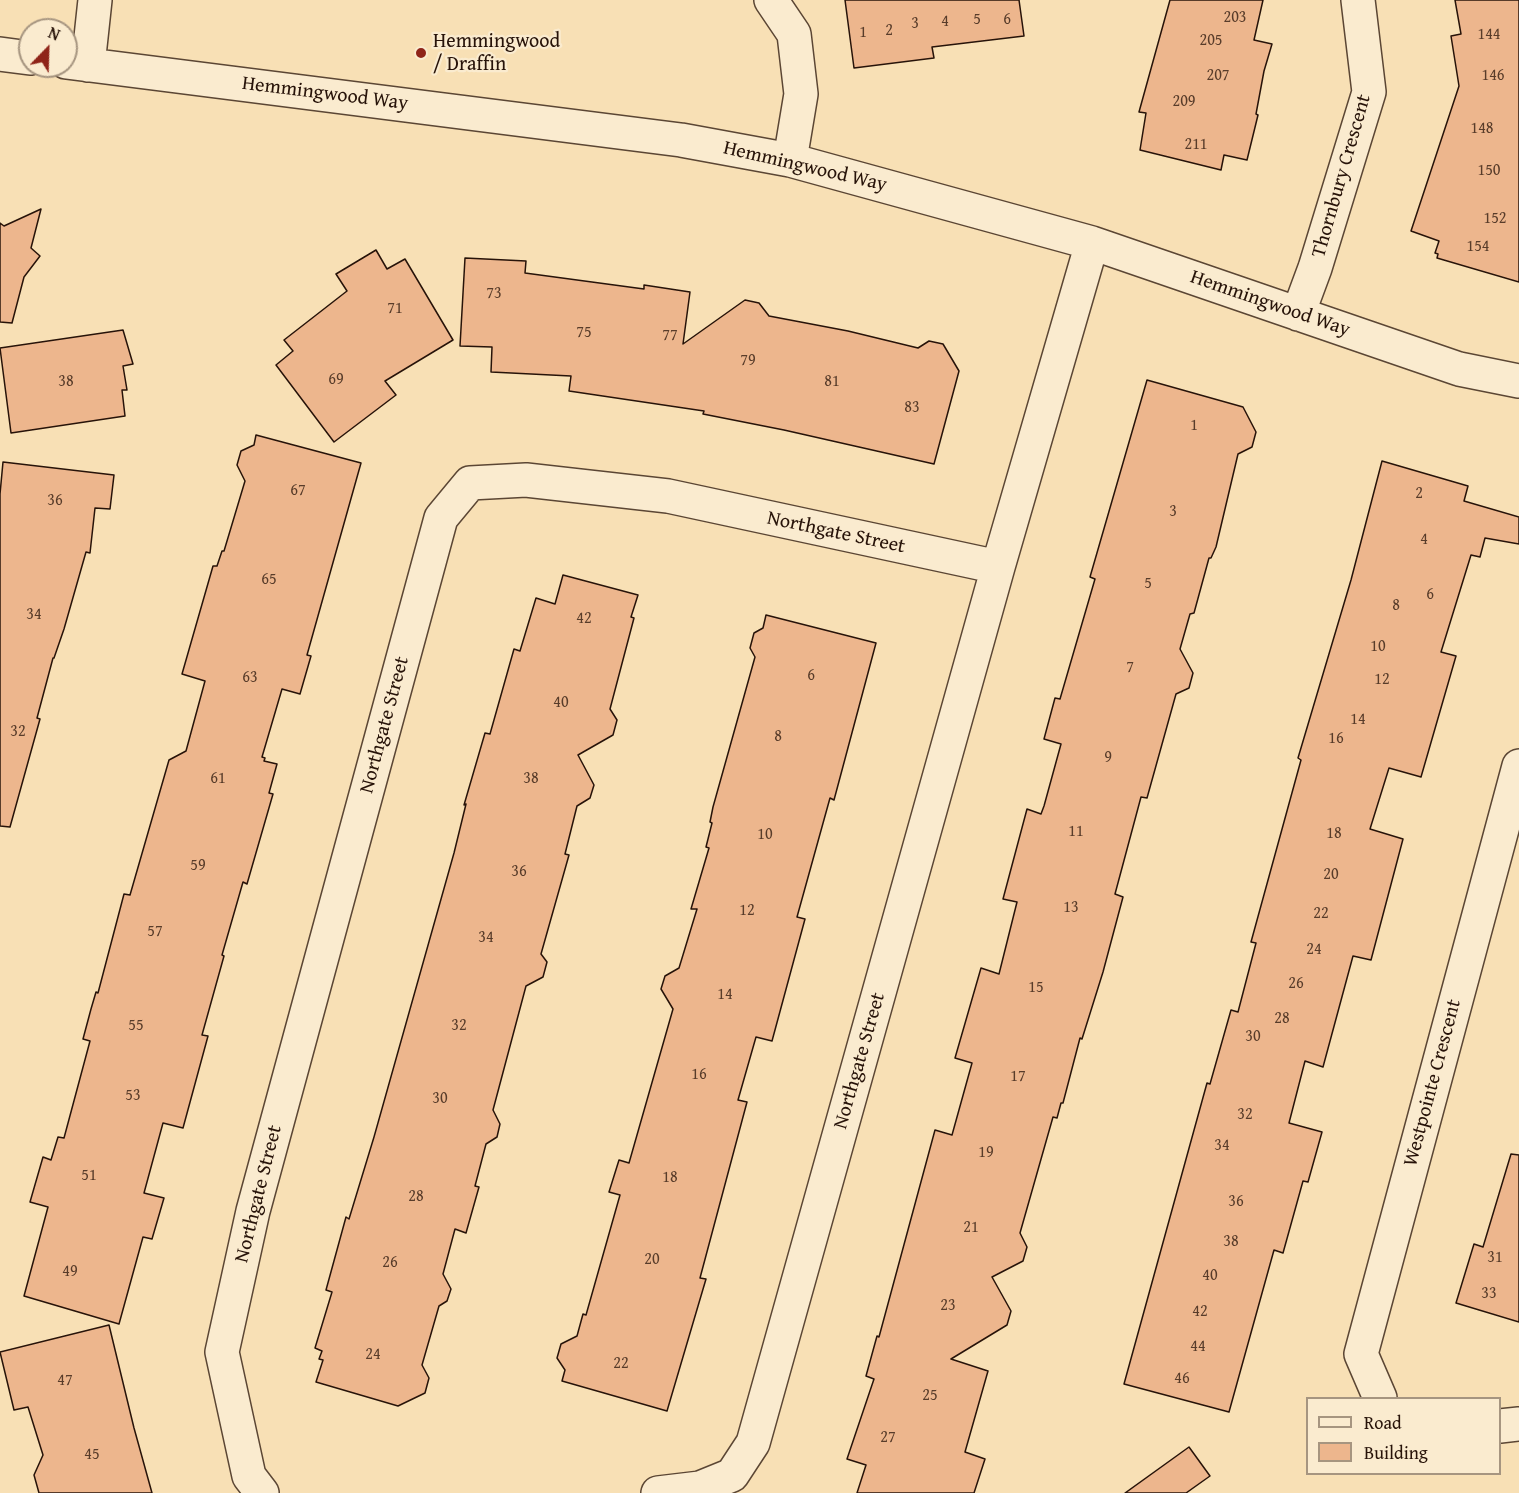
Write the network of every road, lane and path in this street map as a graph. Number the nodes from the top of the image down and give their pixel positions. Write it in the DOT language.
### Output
graph roads {
  1 [pos="95,0"];
  2 [pos="771,0"];
  3 [pos="1358,0"];
  4 [pos="0,54"];
  5 [pos="18,56"];
  6 [pos="78,60"];
  7 [pos="78,63"];
  8 [pos="790,160"];
  9 [pos="1092,243"];
  10 [pos="1299,314"];
  11 [pos="1519,381"];
  12 [pos="998,567"];
  13 [pos="1519,766"];
  14 [pos="1507,859"];
  15 [pos="1380,1397"];
  16 [pos="1519,1424"];
  17 [pos="1501,1426"];
  18 [pos="262,1493"];
  19 [pos="658,1493"];
  1 -- 6 [label="street"];
  2 -- 8 [label="street"];
  3 -- 10 [label="street, Thornbury Crescent"];
  4 -- 5 [label="street"];
  7 -- 8 [label="street, Hemmingwood Way"];
  8 -- 9 [label="street, Hemmingwood Way"];
  9 -- 10 [label="street, Hemmingwood Way"];
  9 -- 12 [label="street, Northgate Street"];
  10 -- 11 [label="street, Hemmingwood Way"];
  12 -- 18 [label="street, Northgate Street"];
  12 -- 19 [label="street, Northgate Street"];
  13 -- 14 [label="street, Westpointe Crescent"];
  14 -- 15 [label="street, Westpointe Crescent"];
  16 -- 17 [label="street"];
}
